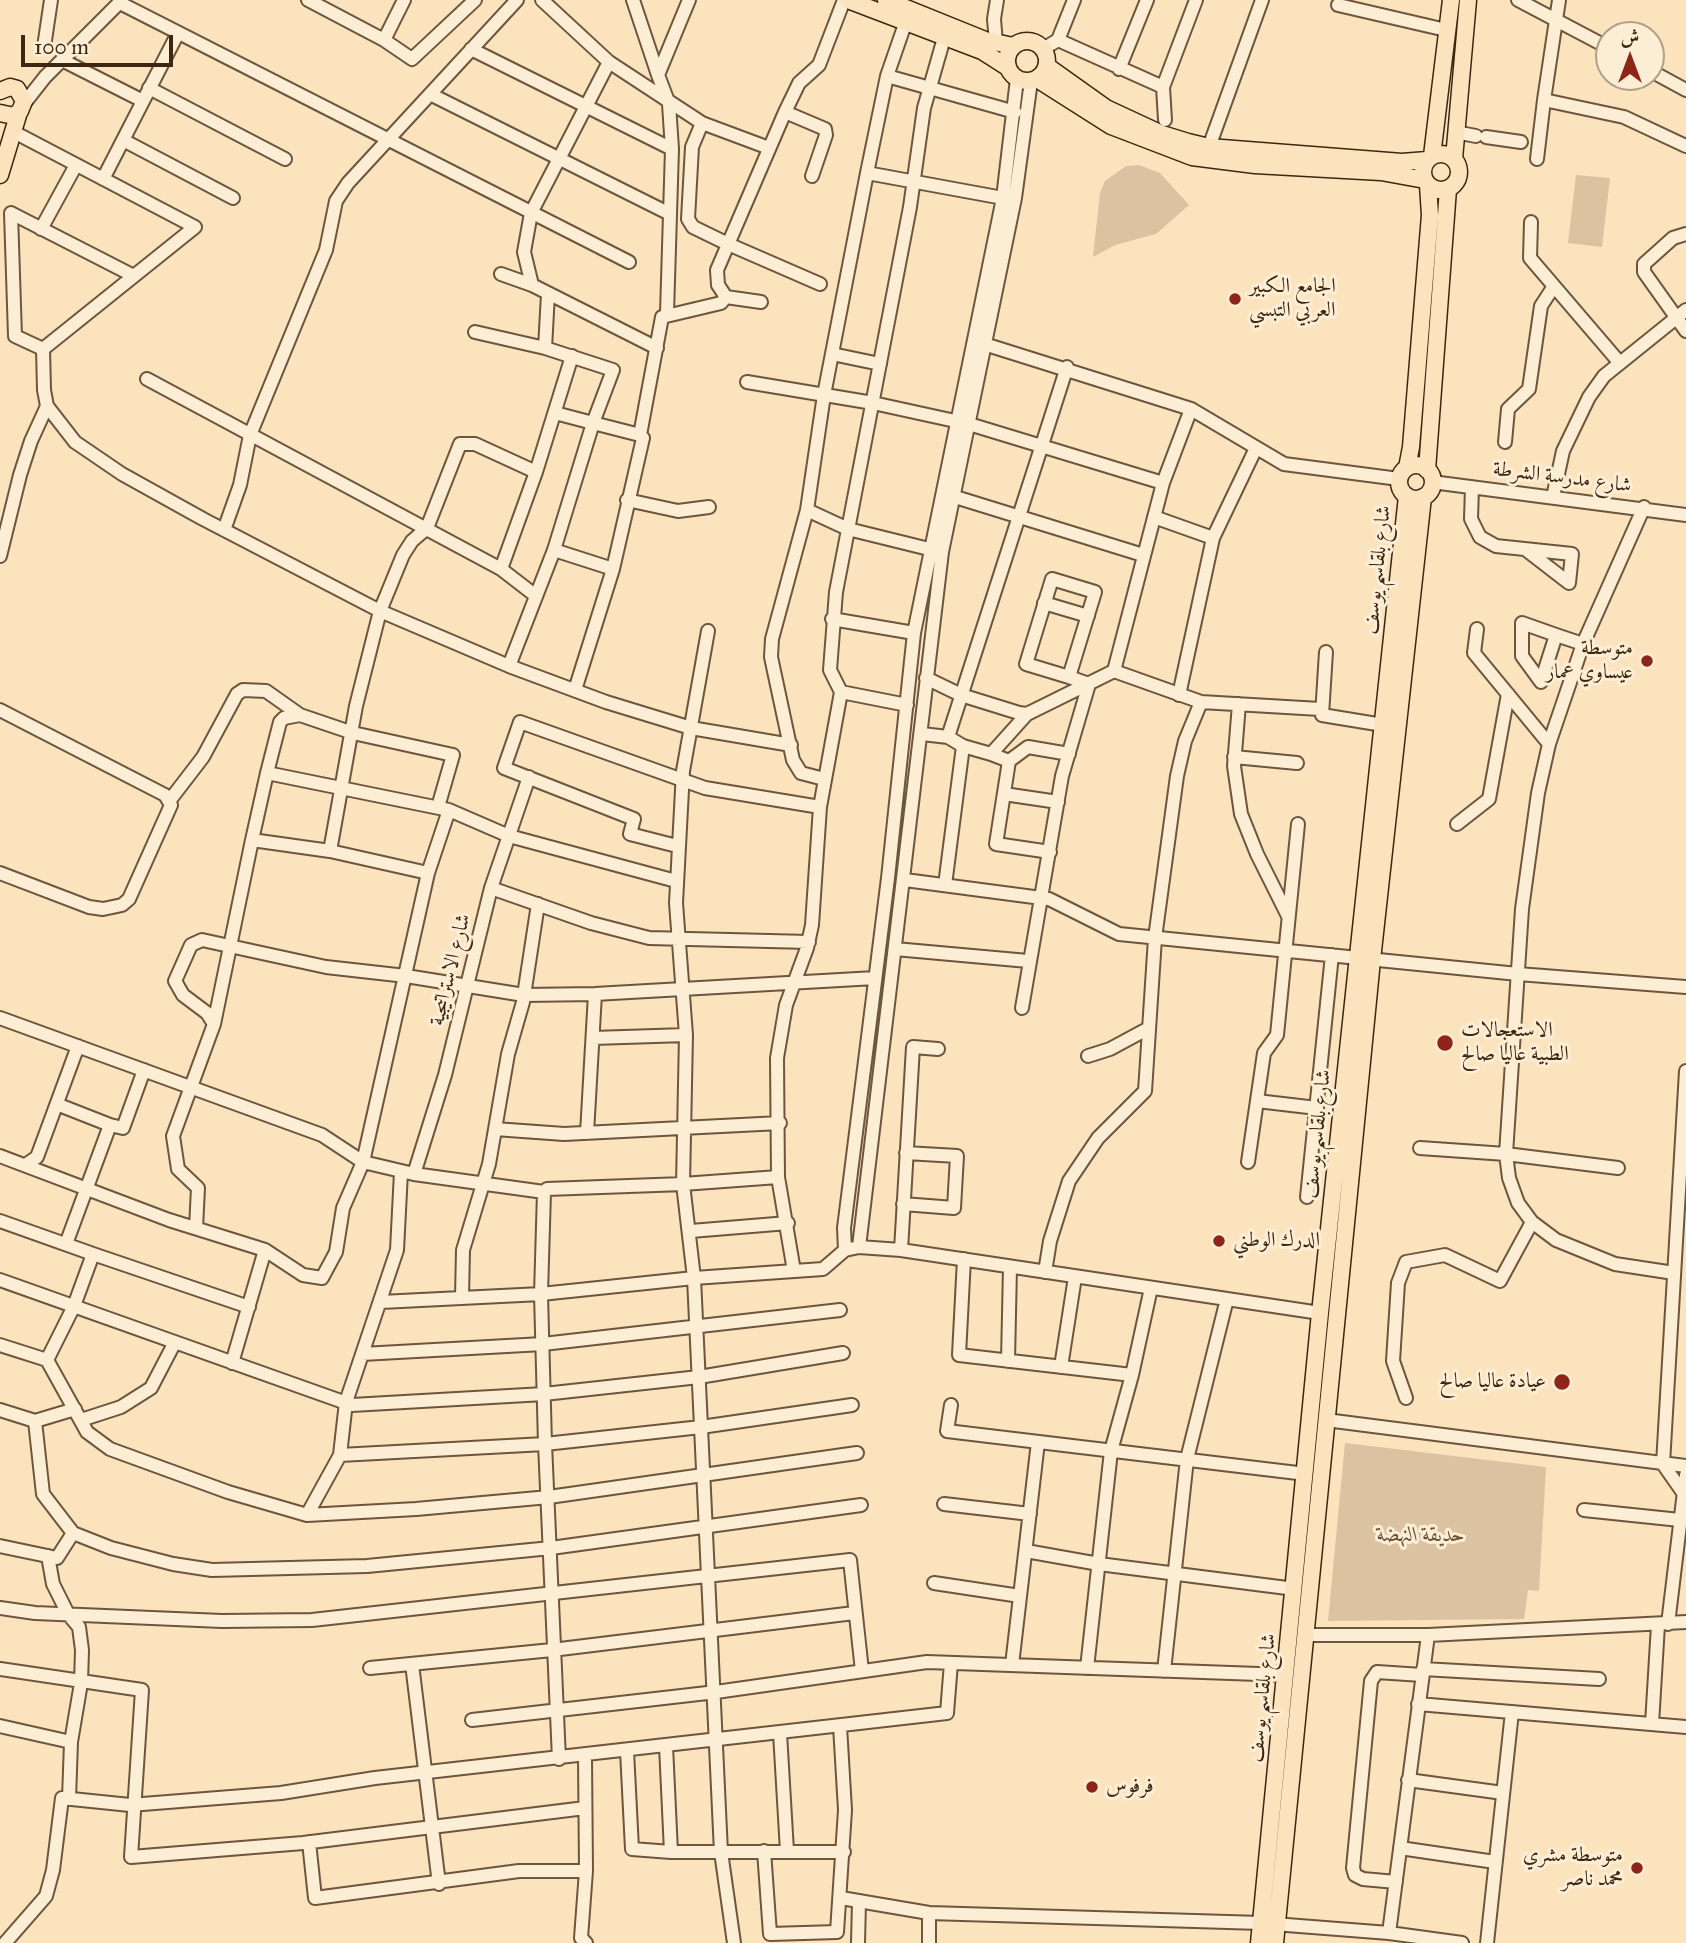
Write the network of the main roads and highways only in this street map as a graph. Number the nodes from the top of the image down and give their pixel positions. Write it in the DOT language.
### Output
graph roads {
  1 [pos="846,0"];
  2 [pos="886,0"];
  3 [pos="1451,0"];
  4 [pos="1468,0"];
  5 [pos="1013,46"];
  6 [pos="1030,70"];
  7 [pos="7,85"];
  8 [pos="21,109"];
  9 [pos="0,113"];
  10 [pos="1430,158"];
  11 [pos="1454,159"];
  12 [pos="0,175"];
  13 [pos="1426,183"];
  14 [pos="1448,189"];
  15 [pos="1403,473"];
  16 [pos="1430,476"];
  17 [pos="1415,497"];
  18 [pos="1365,959"];
  19 [pos="1269,1924"];
  20 [pos="1259,1943"];
  21 [pos="1275,1943"];
  1 -- 6 [label="main road"];
  2 -- 5 [label="main road"];
  3 -- 10 [label="main road"];
  4 -- 11 [label="main road"];
  5 -- 6 [label="main road"];
  5 -- 6 [label="main road"];
  6 -- 10 [label="main road"];
  6 -- 13 [label="main road"];
  7 -- 8 [label="main road"];
  8 -- 9 [label="main road"];
  8 -- 12 [label="main road"];
  10 -- 11 [label="main road"];
  10 -- 13 [label="main road"];
  11 -- 14 [label="main road"];
  13 -- 14 [label="main road"];
  13 -- 15 [label="main road"];
  14 -- 16 [label="main road"];
  15 -- 16 [label="main road"];
  15 -- 17 [label="main road"];
  16 -- 17 [label="main road"];
  17 -- 18 [label="main road, شارع بلقاسم يوسف"];
  17 -- 18 [label="main road, شارع بلقاسم يوسف"];
  18 -- 19 [label="main road, شارع بلقاسم يوسف"];
  18 -- 19 [label="main road, شارع بلقاسم يوسف"];
  19 -- 20 [label="main road, شارع بلقاسم يوسف"];
  19 -- 21 [label="main road, شارع بلقاسم يوسف"];
}
